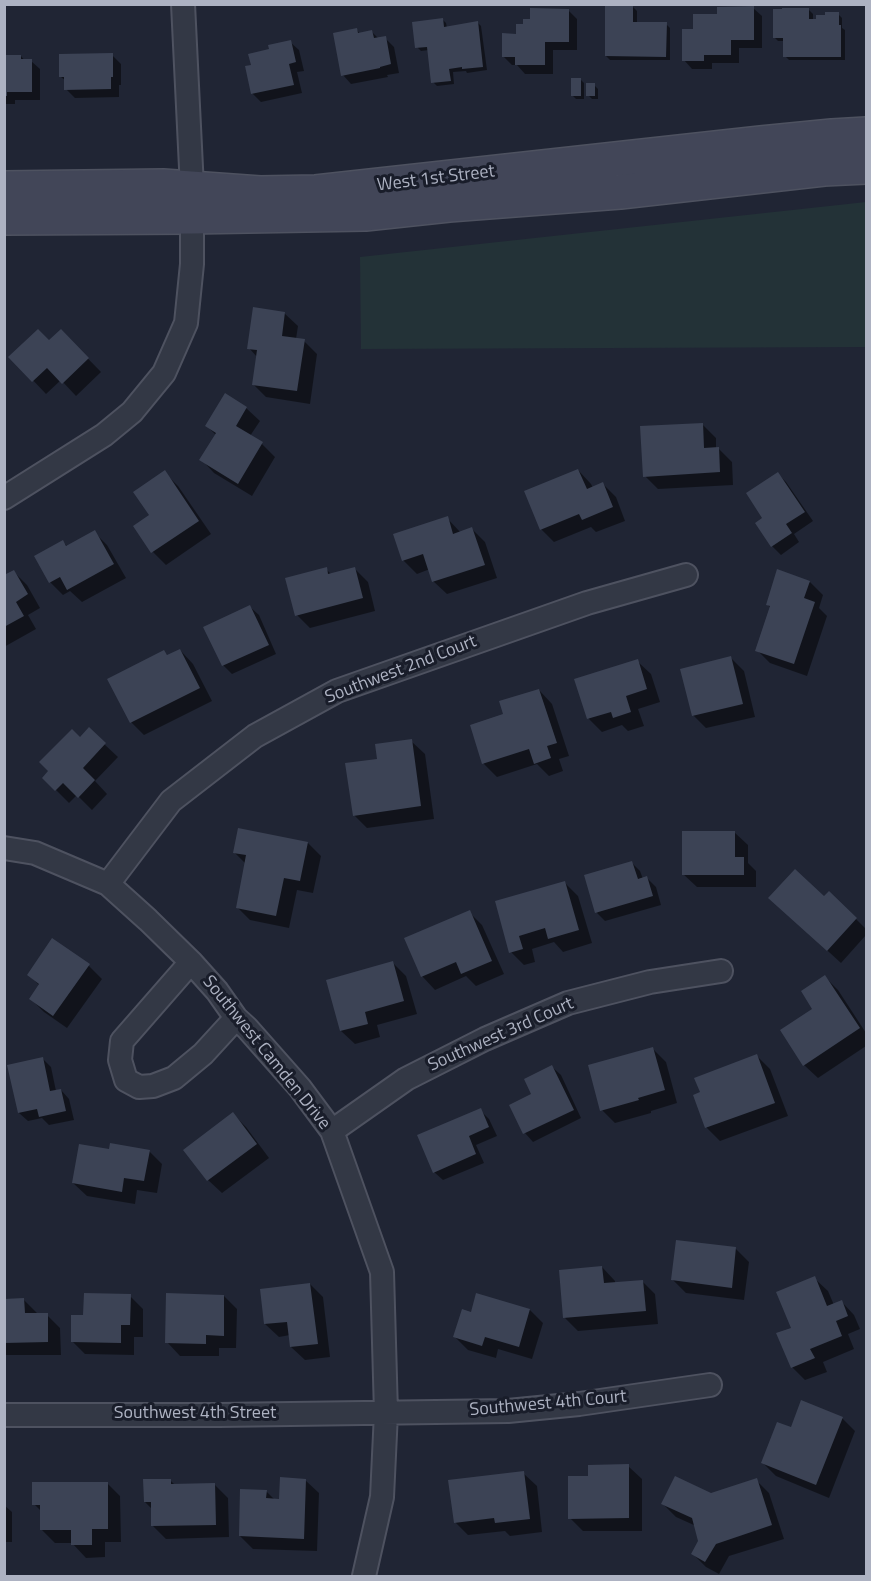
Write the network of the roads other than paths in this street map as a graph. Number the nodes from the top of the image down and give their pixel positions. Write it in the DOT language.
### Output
graph roads {
  1 [pos="183,4"];
  2 [pos="867,134"];
  3 [pos="867,167"];
  4 [pos="4,188"];
  5 [pos="192,202"];
  6 [pos="4,218"];
  7 [pos="4,498"];
  8 [pos="686,575"];
  9 [pos="4,848"];
  10 [pos="108,884"];
  11 [pos="191,962"];
  12 [pos="721,971"];
  13 [pos="236,1018"];
  14 [pos="332,1131"];
  15 [pos="710,1385"];
  16 [pos="386,1413"];
  17 [pos="4,1415"];
  18 [pos="364,1576"];
  1 -- 5 [label="street"];
  2 -- 5 [label="main road, West 1st Street"];
  3 -- 5 [label="main road, West 1st Street"];
  4 -- 5 [label="main road, West 1st Street"];
  5 -- 6 [label="main road, West 1st Street"];
  5 -- 7 [label="street"];
  8 -- 10 [label="street, Southwest 2nd Court"];
  9 -- 10 [label="street, Southwest Camden Drive"];
  10 -- 11 [label="street, Southwest Camden Drive"];
  11 -- 13 [label="street, Southwest Camden Drive"];
  11 -- 13 [label="street"];
  12 -- 14 [label="street, Southwest 3rd Court"];
  13 -- 14 [label="street, Southwest Camden Drive"];
  14 -- 16 [label="street, Southwest Camden Drive"];
  15 -- 16 [label="street, Southwest 4th Court"];
  16 -- 17 [label="street, Southwest 4th Street"];
  16 -- 18 [label="street, Southwest Camden Drive"];
}
